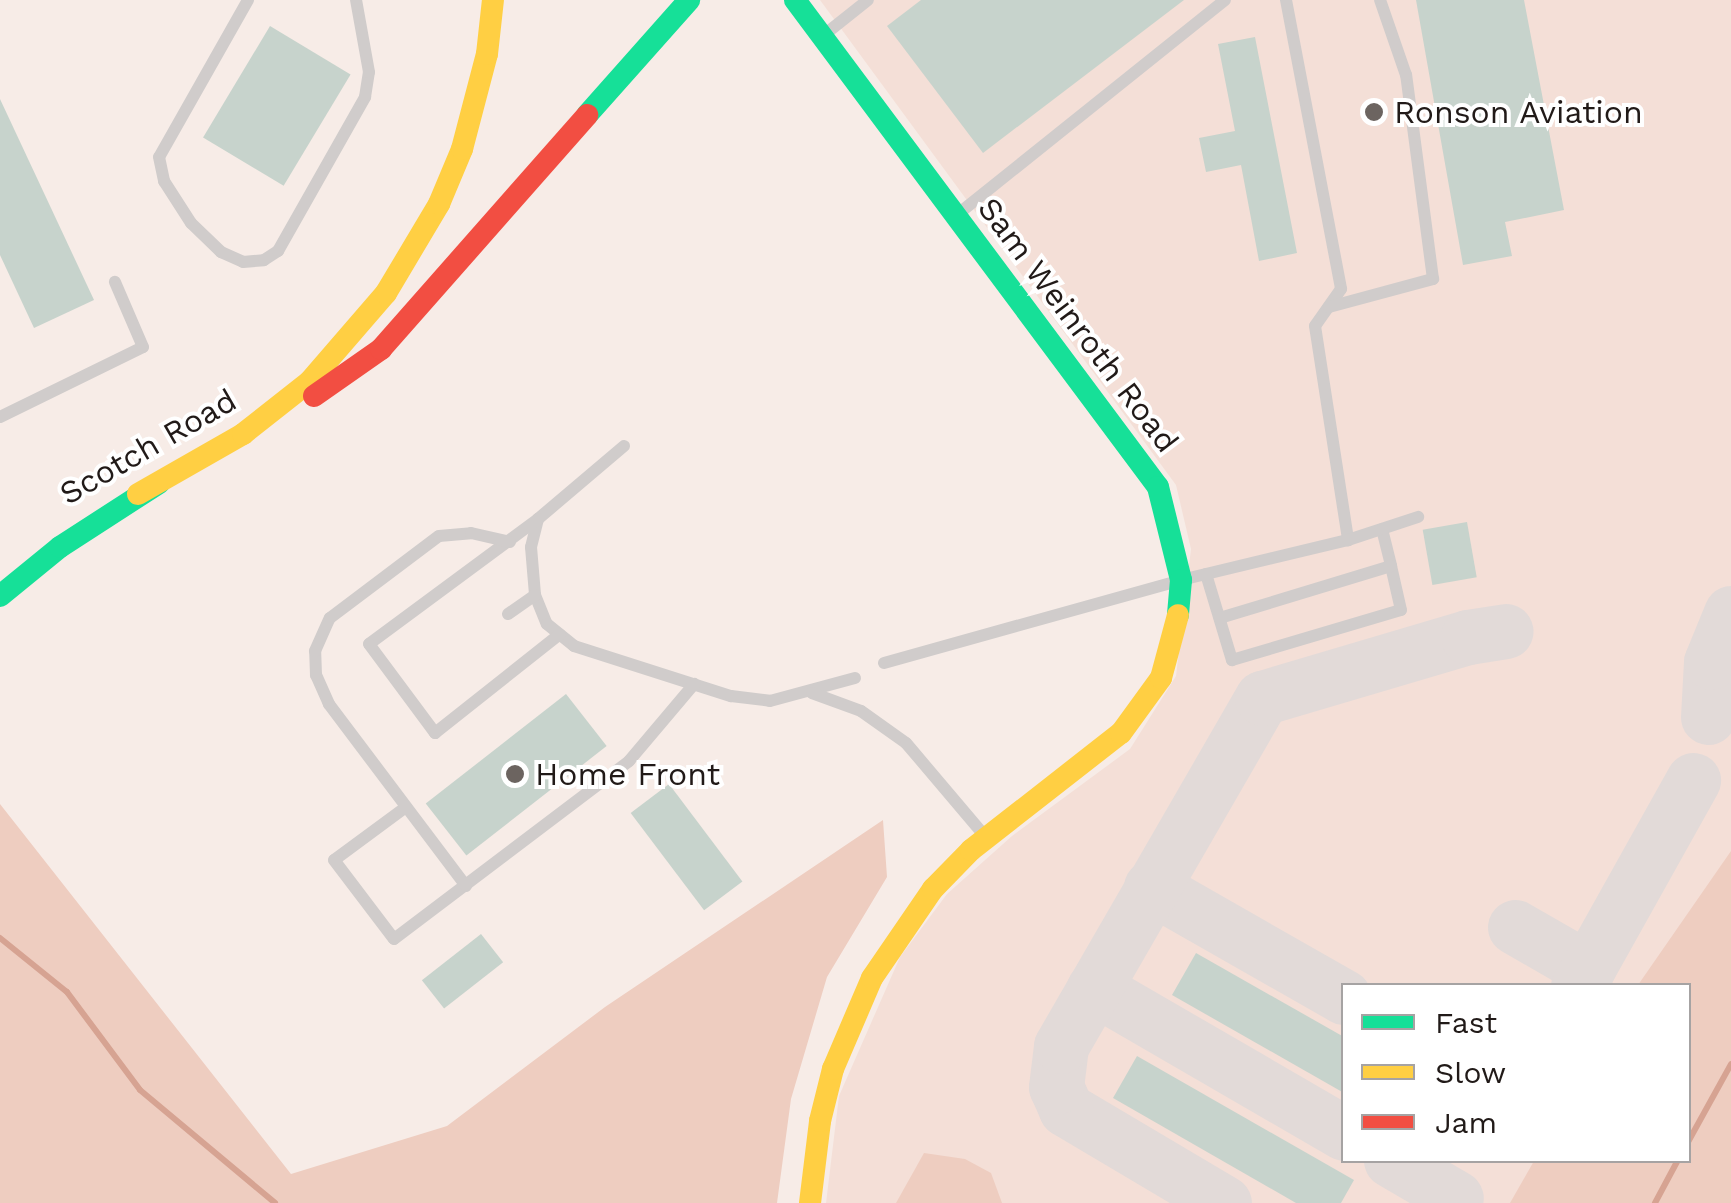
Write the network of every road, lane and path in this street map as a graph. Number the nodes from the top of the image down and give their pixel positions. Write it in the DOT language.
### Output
graph roads {
  1 [pos="248,0"];
  2 [pos="356,0"];
  3 [pos="493,0"];
  4 [pos="689,0"];
  5 [pos="795,0"];
  6 [pos="868,0"];
  7 [pos="1225,0"];
  8 [pos="1286,0"];
  9 [pos="1380,0"];
  10 [pos="822,36"];
  11 [pos="956,216"];
  12 [pos="116,282"];
  13 [pos="1329,307"];
  14 [pos="1,414"];
  15 [pos="243,434"];
  16 [pos="624,446"];
  17 [pos="159,483"];
  18 [pos="1418,517"];
  19 [pos="538,519"];
  20 [pos="1382,529"];
  21 [pos="1348,540"];
  22 [pos="510,542"];
  23 [pos="0,565"];
  24 [pos="1391,566"];
  25 [pos="1206,574"];
  26 [pos="1181,580"];
  27 [pos="534,595"];
  28 [pos="0,596"];
  29 [pos="508,614"];
  30 [pos="1220,618"];
  31 [pos="560,634"];
  32 [pos="884,663"];
  33 [pos="854,678"];
  34 [pos="694,684"];
  35 [pos="812,693"];
  36 [pos="406,807"];
  37 [pos="986,836"];
  38 [pos="466,886"];
  39 [pos="810,1203"];
  1 -- 2 [label="lane"];
  3 -- 15 [label="main road, Scotch Road"];
  4 -- 15 [label="main road"];
  5 -- 10 [label="main road, Sam Weinroth Road"];
  6 -- 10 [label="lane"];
  7 -- 11 [label="lane"];
  8 -- 13 [label="lane"];
  9 -- 13 [label="lane"];
  10 -- 11 [label="main road, Sam Weinroth Road"];
  11 -- 26 [label="main road, Sam Weinroth Road"];
  12 -- 14 [label="lane"];
  13 -- 21 [label="lane"];
  15 -- 17 [label="main road, Scotch Road"];
  16 -- 19 [label="lane"];
  17 -- 23 [label="main road, Scotch Road"];
  17 -- 28 [label="main road"];
  18 -- 20 [label="lane"];
  19 -- 22 [label="lane"];
  19 -- 27 [label="lane"];
  20 -- 21 [label="lane"];
  20 -- 24 [label="lane"];
  21 -- 25 [label="lane"];
  22 -- 31 [label="lane"];
  22 -- 36 [label="lane"];
  24 -- 30 [label="lane"];
  24 -- 30 [label="lane"];
  25 -- 26 [label="lane"];
  25 -- 30 [label="lane"];
  26 -- 32 [label="lane"];
  26 -- 37 [label="main road, Sam Weinroth Road"];
  27 -- 29 [label="lane"];
  27 -- 31 [label="lane"];
  31 -- 34 [label="lane"];
  33 -- 35 [label="lane"];
  34 -- 35 [label="lane"];
  34 -- 38 [label="lane"];
  35 -- 37 [label="lane"];
  36 -- 38 [label="lane"];
  36 -- 38 [label="lane"];
  37 -- 39 [label="main road, Sam Weinroth Road"];
}
